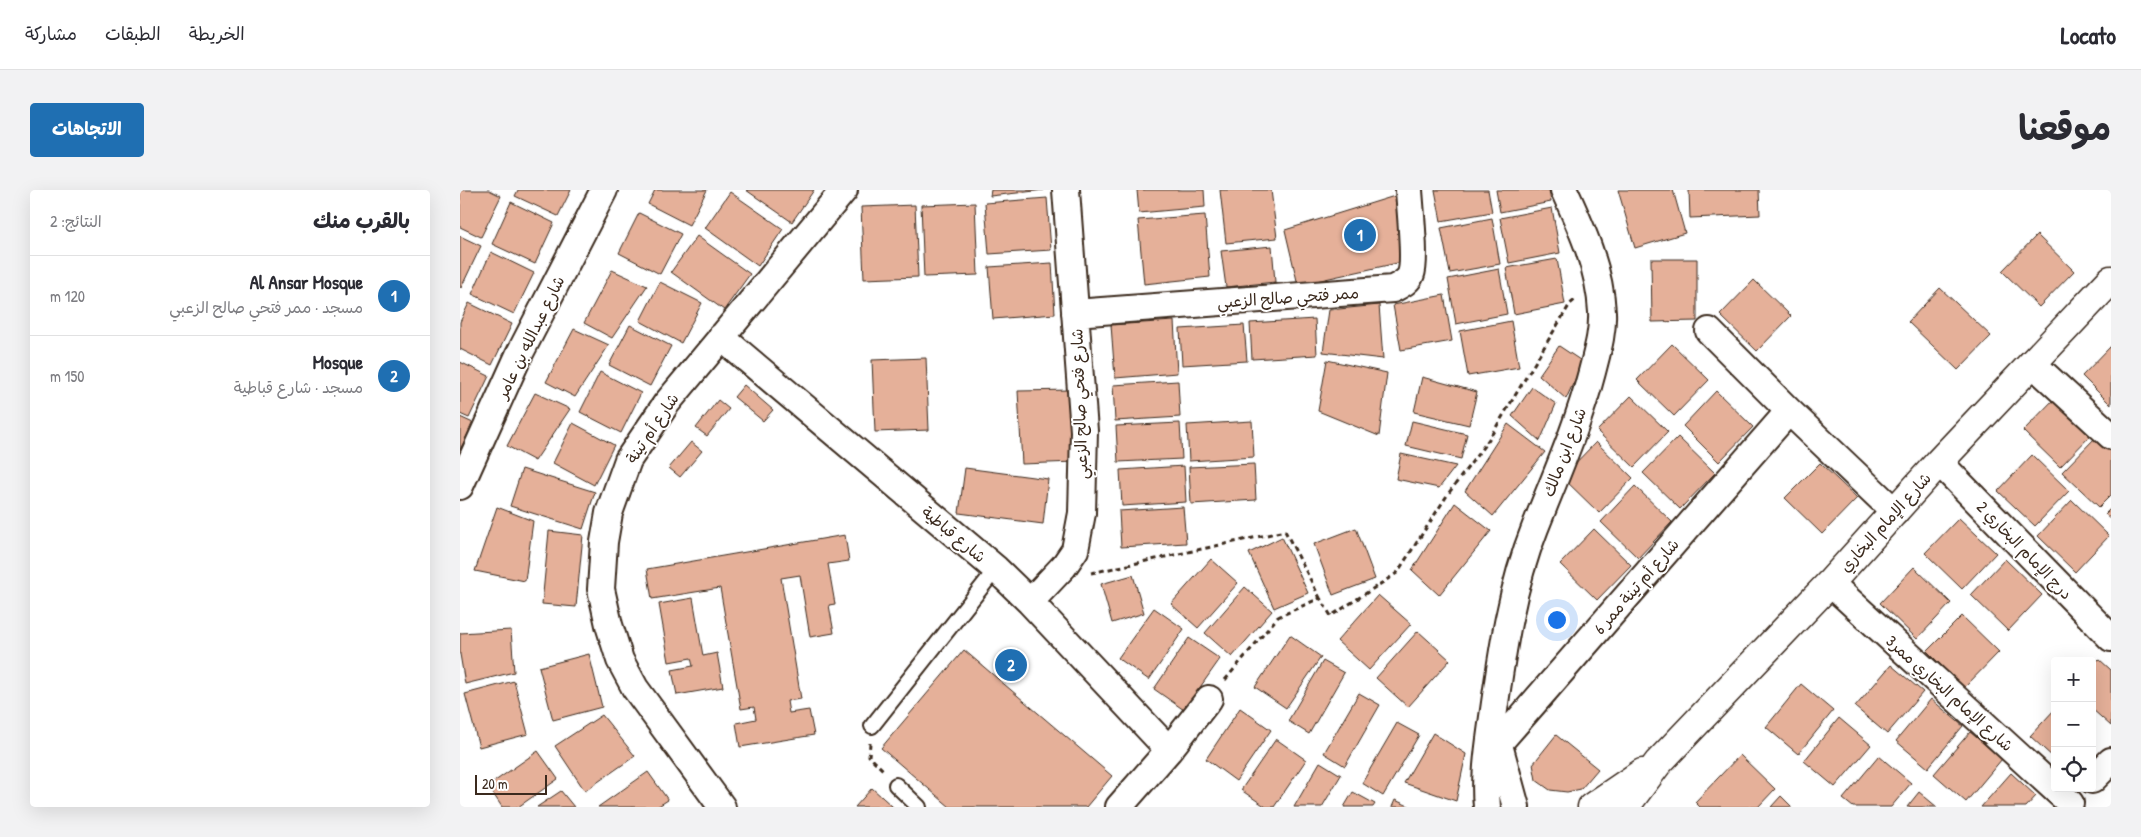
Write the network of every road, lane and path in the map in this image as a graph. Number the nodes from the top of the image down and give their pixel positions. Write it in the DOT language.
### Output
graph roads {
  1 [pos="604,190"];
  2 [pos="844,190"];
  3 [pos="1066,190"];
  4 [pos="1409,190"];
  5 [pos="1564,190"];
  6 [pos="2111,280"];
  7 [pos="1598,282"];
  8 [pos="1075,313"];
  9 [pos="1709,331"];
  10 [pos="721,336"];
  11 [pos="2032,363"];
  12 [pos="1789,411"];
  13 [pos="2111,436"];
  14 [pos="1939,462"];
  15 [pos="460,486"];
  16 [pos="1895,512"];
  17 [pos="1064,566"];
  18 [pos="996,569"];
  19 [pos="1830,583"];
  20 [pos="1320,598"];
  21 [pos="1030,602"];
  22 [pos="2111,638"];
  23 [pos="1208,699"];
  24 [pos="872,726"];
  25 [pos="1170,750"];
  26 [pos="1492,753"];
  27 [pos="2111,761"];
  28 [pos="1658,763"];
  29 [pos="2096,776"];
  30 [pos="896,785"];
  31 [pos="2074,800"];
  32 [pos="722,807"];
  33 [pos="920,807"];
  34 [pos="1119,807"];
  35 [pos="1487,807"];
  36 [pos="1516,807"];
  37 [pos="1592,807"];
  38 [pos="1625,807"];
  1 -- 15 [label="street, شارع عبدالله بن عامر"];
  2 -- 10 [label="street, شارع أم تينة"];
  3 -- 8 [label="street, شارع فتحي صالح الزعبي"];
  4 -- 8 [label="street, ممر فتحي صالح الزعبي"];
  5 -- 7 [label="street, شارع ابن مالك"];
  6 -- 11 [label="street, شارع الإمام البخاري"];
  7 -- 20 [label="path"];
  7 -- 26 [label="street, شارع ابن مالك"];
  8 -- 17 [label="street, شارع فتحي صالح الزعبي"];
  9 -- 12 [label="street"];
  10 -- 18 [label="street, شارع قباطية"];
  10 -- 32 [label="street, شارع أم تينة"];
  11 -- 13 [label="street"];
  11 -- 14 [label="street, شارع الإمام البخاري"];
  12 -- 16 [label="street"];
  12 -- 26 [label="street, شارع أم تينة ممر 6"];
  14 -- 16 [label="street, شارع الإمام البخاري"];
  14 -- 22 [label="street, درج الإمام البخاري 2"];
  16 -- 19 [label="street, شارع الإمام البخاري"];
  17 -- 20 [label="path"];
  17 -- 21 [label="street, شارع فتحي صالح الزعبي"];
  18 -- 21 [label="street, شارع قباطية"];
  18 -- 24 [label="lane"];
  19 -- 28 [label="street, شارع الإمام البخاري"];
  19 -- 31 [label="street, شارع الإمام البخاري ممر3"];
  20 -- 23 [label="path"];
  21 -- 25 [label="street, شارع قباطية"];
  23 -- 25 [label="street"];
  24 -- 30 [label="path"];
  25 -- 34 [label="street"];
  26 -- 35 [label="street, شارع ابن مالك"];
  26 -- 36 [label="street, شارع ابن مالك"];
  27 -- 29 [label="street"];
  28 -- 37 [label="street, شارع الإمام البخاري"];
  28 -- 38 [label="street, شارع الإمام البخاري"];
  30 -- 33 [label="lane"];
}
